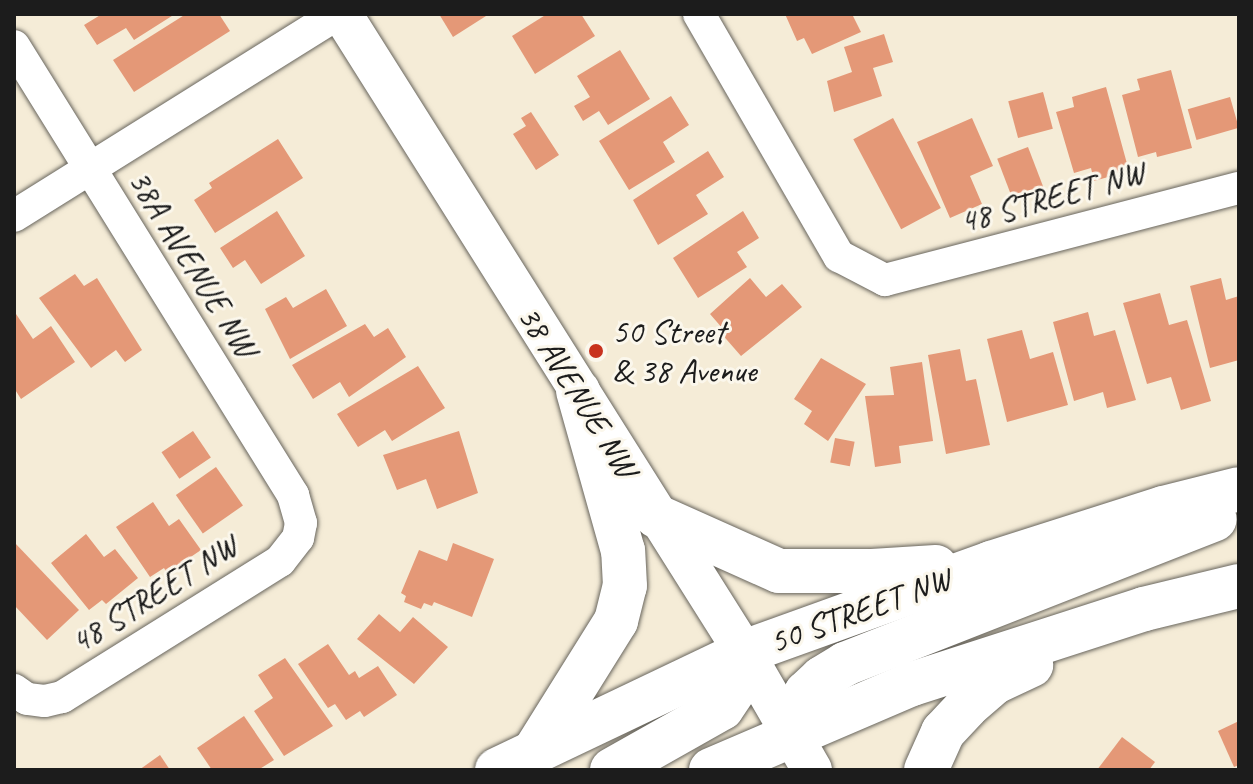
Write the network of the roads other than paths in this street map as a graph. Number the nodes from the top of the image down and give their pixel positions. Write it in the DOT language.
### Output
graph roads {
  1 [pos="340,14"];
  2 [pos="699,14"];
  3 [pos="14,46"];
  4 [pos="89,168"];
  5 [pos="1239,188"];
  6 [pos="14,216"];
  7 [pos="578,391"];
  8 [pos="1239,489"];
  9 [pos="1239,509"];
  10 [pos="656,516"];
  11 [pos="301,523"];
  12 [pos="991,563"];
  13 [pos="1239,586"];
  14 [pos="1144,609"];
  15 [pos="744,652"];
  16 [pos="20,694"];
  17 [pos="536,749"];
  18 [pos="802,752"];
  19 [pos="497,770"];
  20 [pos="612,770"];
  21 [pos="711,770"];
  22 [pos="926,770"];
  1 -- 4 [label="street"];
  1 -- 7 [label="street, 38 AVENUE NW"];
  2 -- 5 [label="street, 48 STREET NW"];
  3 -- 4 [label="street, 38A AVENUE NW"];
  4 -- 6 [label="street"];
  4 -- 11 [label="street, 38A AVENUE NW"];
  7 -- 10 [label="street, 38 AVENUE NW"];
  7 -- 17 [label="main road"];
  8 -- 12 [label="main road, 50 STREET NW"];
  9 -- 18 [label="main road"];
  10 -- 12 [label="main road"];
  10 -- 15 [label="street, 38 AVENUE NW"];
  11 -- 16 [label="street, 48 STREET NW"];
  12 -- 15 [label="main road, 50 STREET NW"];
  13 -- 14 [label="main road"];
  14 -- 18 [label="main road"];
  14 -- 22 [label="main road"];
  15 -- 17 [label="main road, 50 STREET NW"];
  15 -- 18 [label="street, 38 AVENUE NW"];
  15 -- 20 [label="main road"];
  17 -- 19 [label="main road, 50 STREET NW"];
  18 -- 21 [label="main road"];
}
